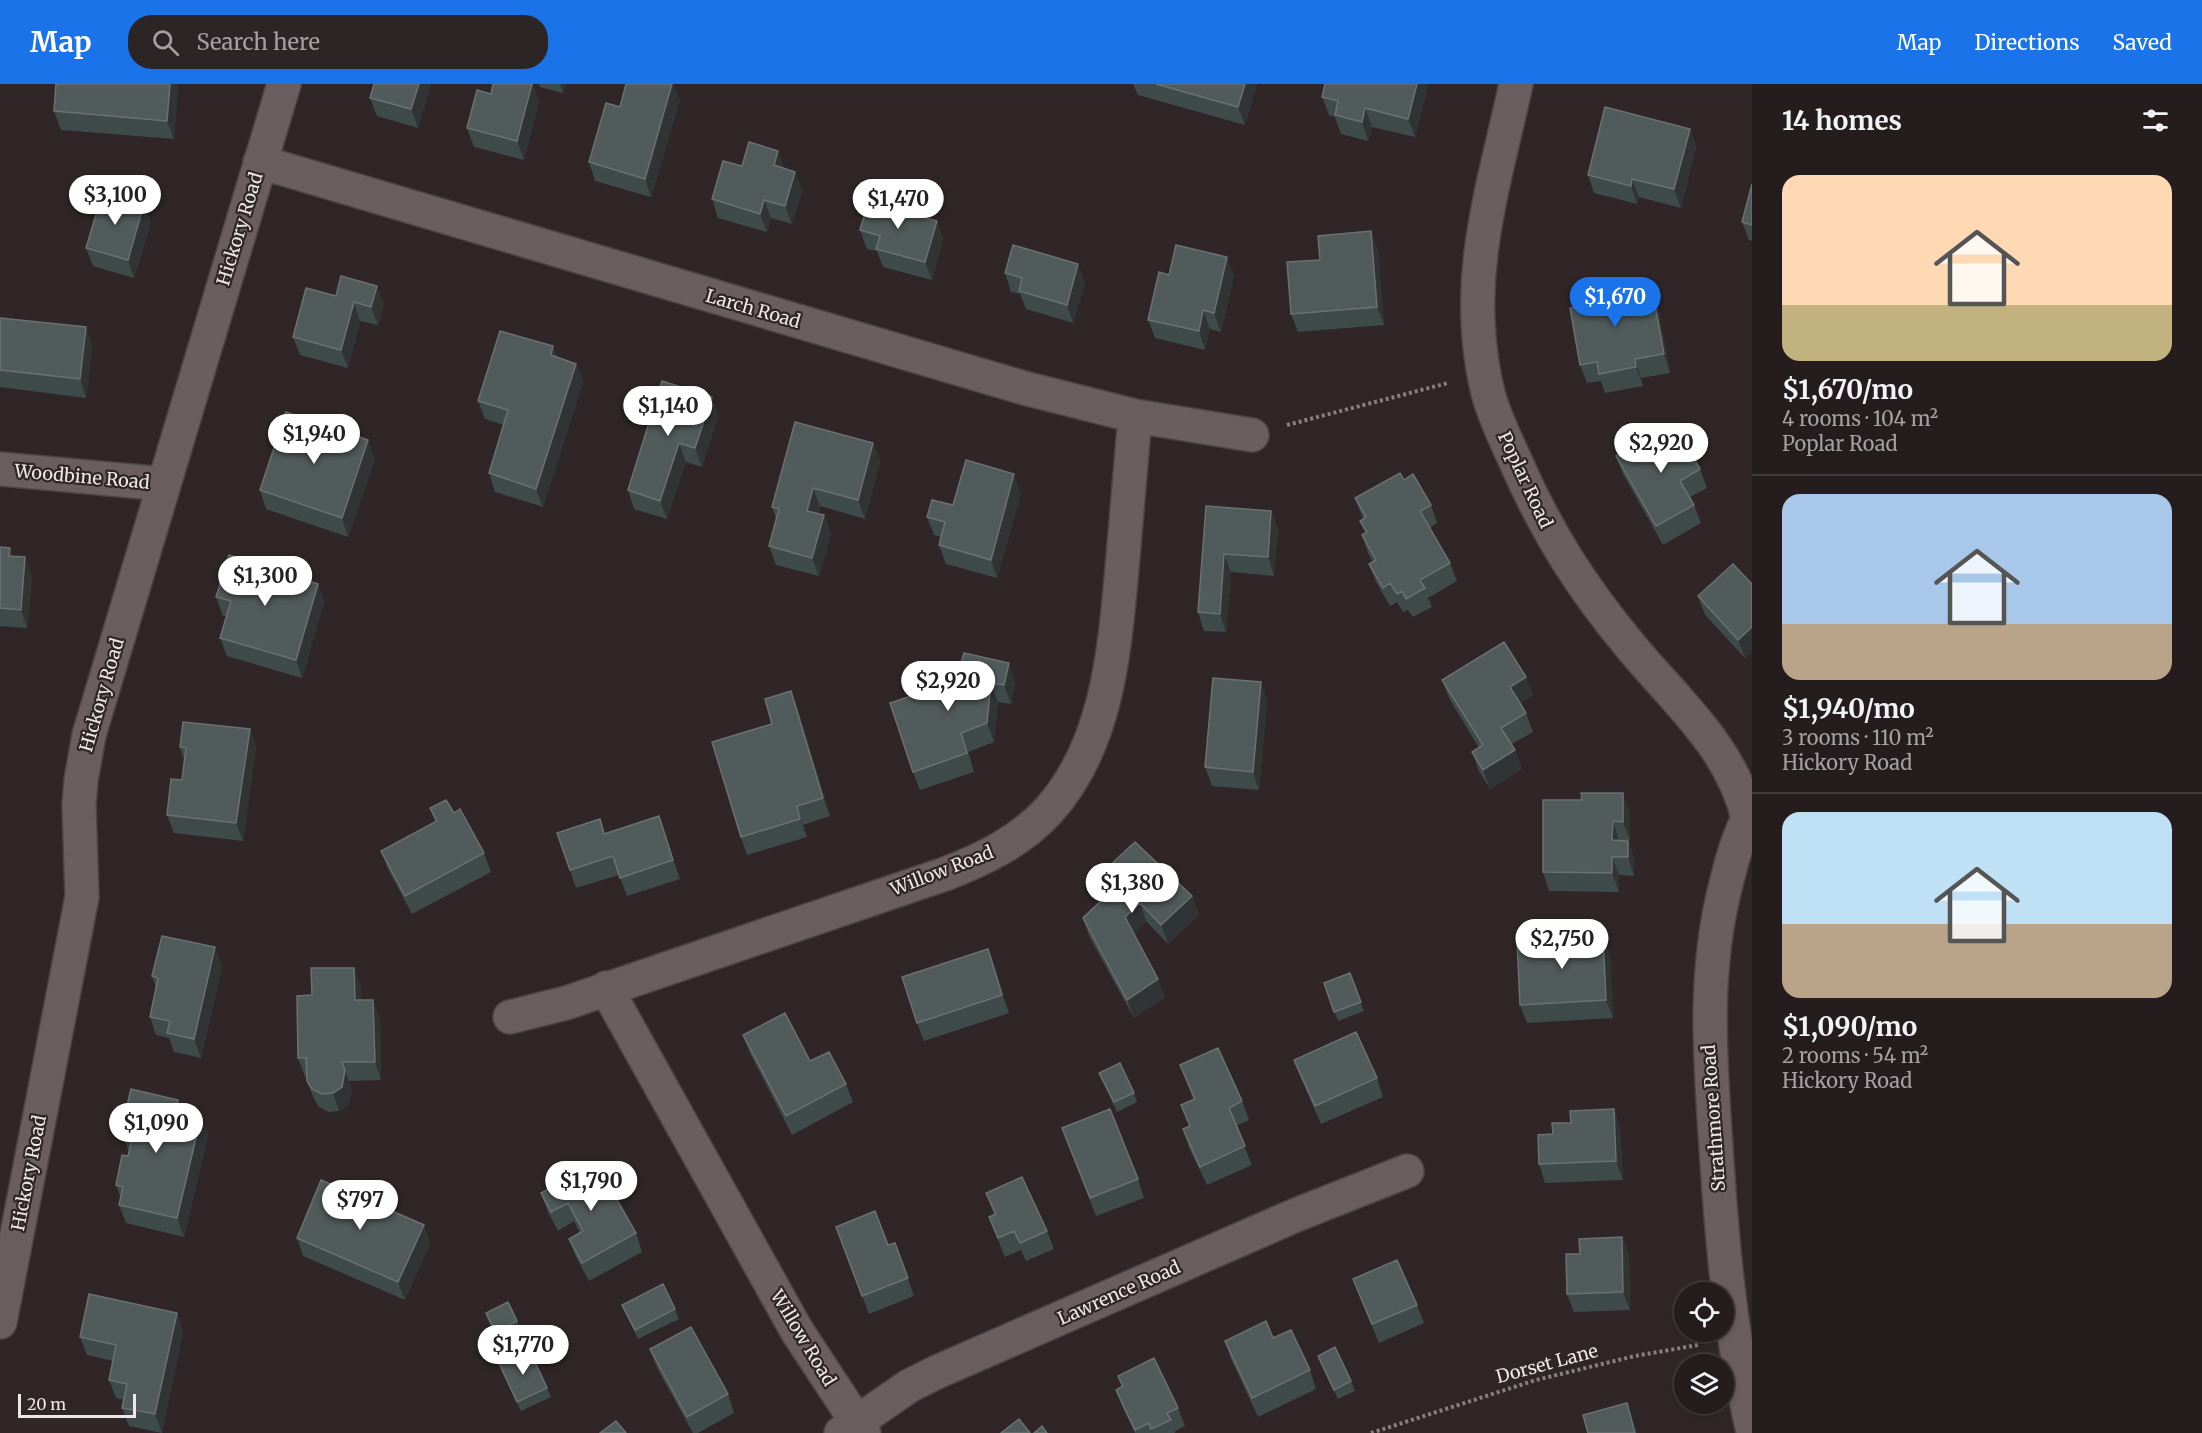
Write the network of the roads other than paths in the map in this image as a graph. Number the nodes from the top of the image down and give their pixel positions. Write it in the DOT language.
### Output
graph roads {
  1 [pos="284,84"];
  2 [pos="1516,84"];
  3 [pos="260,162"];
  4 [pos="1135,416"];
  5 [pos="1252,435"];
  6 [pos="0,470"];
  7 [pos="164,484"];
  8 [pos="1750,815"];
  9 [pos="606,988"];
  10 [pos="510,1017"];
  11 [pos="1407,1171"];
  12 [pos="0,1322"];
  13 [pos="1752,1427"];
  14 [pos="854,1429"];
  1 -- 3 [label="street, Hickory Road"];
  2 -- 8 [label="street, Poplar Road"];
  3 -- 4 [label="street, Larch Road"];
  3 -- 7 [label="street, Hickory Road"];
  4 -- 5 [label="street, Larch Road"];
  4 -- 9 [label="street, Willow Road"];
  6 -- 7 [label="street, Woodbine Road"];
  7 -- 12 [label="street, Hickory Road"];
  8 -- 13 [label="street, Strathmore Road"];
  9 -- 10 [label="street, Willow Road"];
  9 -- 14 [label="street, Willow Road"];
  11 -- 14 [label="street, Lawrence Road"];
}
